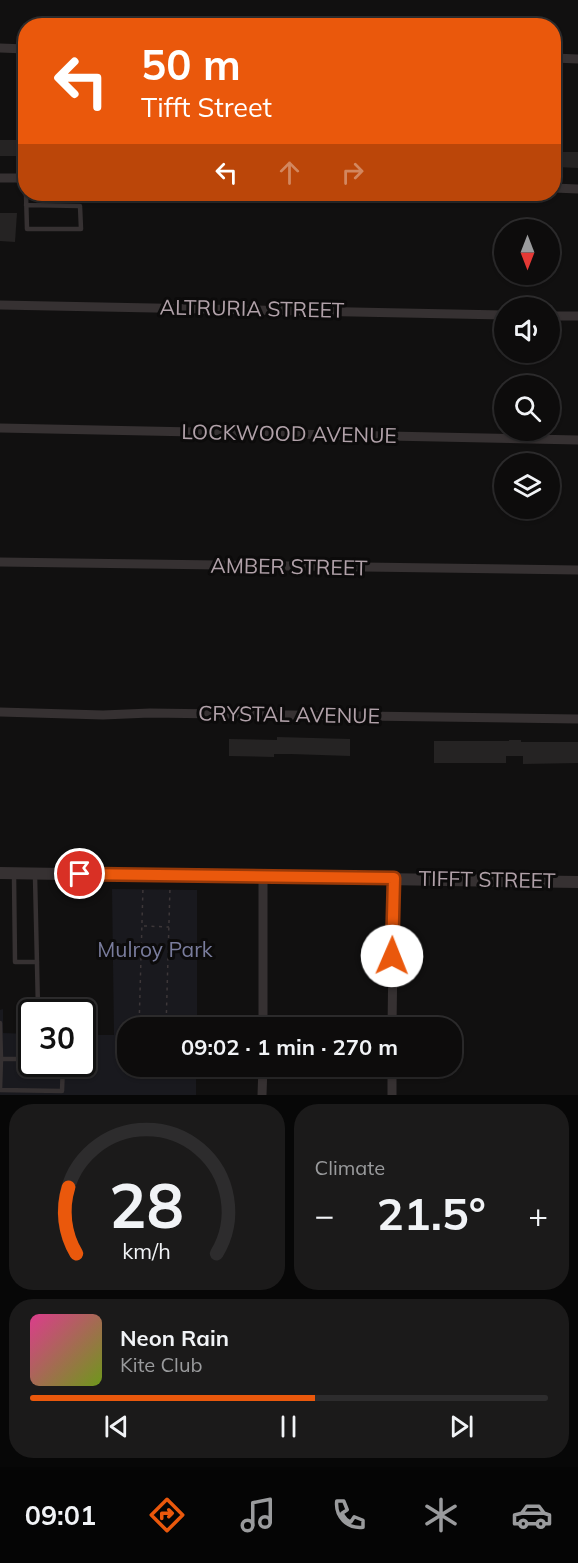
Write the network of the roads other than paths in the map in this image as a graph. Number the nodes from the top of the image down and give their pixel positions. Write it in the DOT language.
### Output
graph roads {
  1 [pos="0,48"];
  2 [pos="18,49"];
  3 [pos="561,58"];
  4 [pos="578,59"];
  5 [pos="0,178"];
  6 [pos="18,178"];
  7 [pos="561,188"];
  8 [pos="578,189"];
  9 [pos="26,201"];
  10 [pos="26,205"];
  11 [pos="0,305"];
  12 [pos="494,315"];
  13 [pos="560,316"];
  14 [pos="578,316"];
  15 [pos="0,428"];
  16 [pos="578,440"];
  17 [pos="0,562"];
  18 [pos="578,570"];
  19 [pos="0,712"];
  20 [pos="578,719"];
  21 [pos="0,873"];
  22 [pos="14,873"];
  23 [pos="35,873"];
  24 [pos="263,877"];
  25 [pos="394,878"];
  26 [pos="578,882"];
  27 [pos="37,962"];
  28 [pos="38,999"];
  29 [pos="263,1017"];
  30 [pos="392,1017"];
  31 [pos="0,1023"];
  32 [pos="1,1059"];
  33 [pos="18,1059"];
  34 [pos="63,1077"];
  35 [pos="263,1077"];
  36 [pos="392,1077"];
  37 [pos="262,1095"];
  38 [pos="392,1095"];
  1 -- 2 [label="street"];
  3 -- 4 [label="street"];
  5 -- 6 [label="street"];
  7 -- 8 [label="street"];
  9 -- 10 [label="lane"];
  10 -- 10 [label="lane"];
  11 -- 12 [label="street, ALTRURIA STREET"];
  13 -- 14 [label="street"];
  15 -- 16 [label="street, LOCKWOOD AVENUE"];
  17 -- 18 [label="street, AMBER STREET"];
  19 -- 20 [label="street, CRYSTAL AVENUE"];
  21 -- 22 [label="street, TIFFT STREET"];
  22 -- 23 [label="street, TIFFT STREET"];
  22 -- 27 [label="lane"];
  23 -- 24 [label="street, TIFFT STREET"];
  23 -- 27 [label="lane"];
  24 -- 25 [label="street, TIFFT STREET"];
  24 -- 29 [label="street"];
  25 -- 26 [label="street, TIFFT STREET"];
  25 -- 30 [label="street"];
  27 -- 28 [label="lane"];
  31 -- 32 [label="lane"];
  32 -- 33 [label="lane"];
  32 -- 34 [label="lane"];
  35 -- 37 [label="street"];
  36 -- 38 [label="street"];
}
